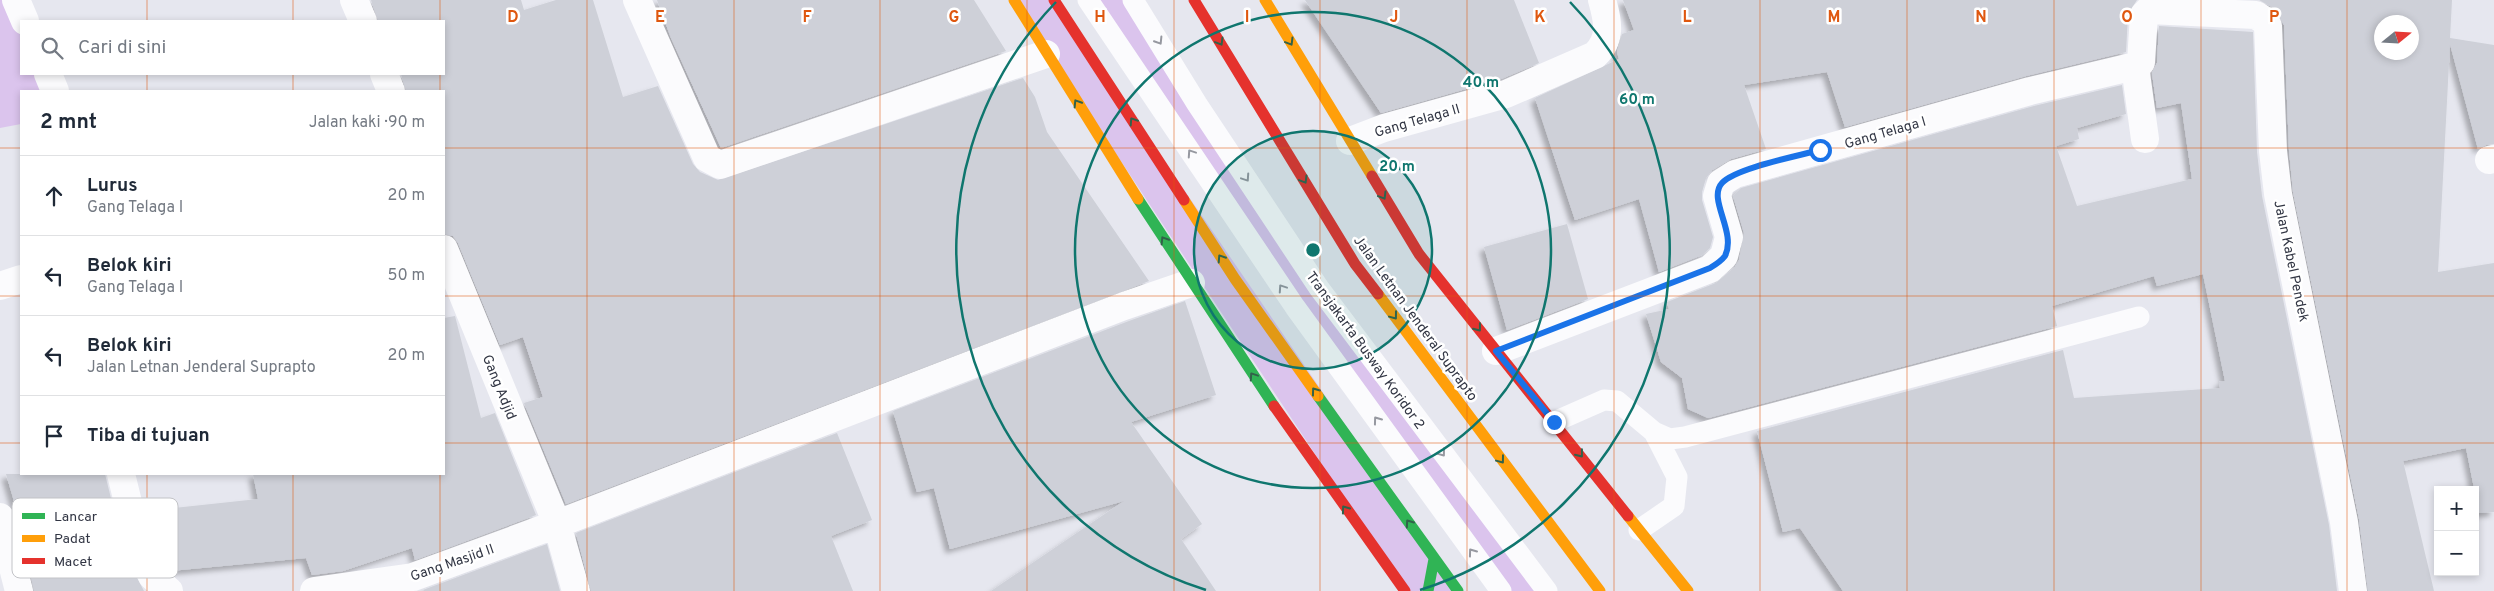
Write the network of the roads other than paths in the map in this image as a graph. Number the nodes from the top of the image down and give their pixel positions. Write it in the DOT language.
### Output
graph roads {
  1 [pos="16,0"];
  2 [pos="354,0"];
  3 [pos="637,0"];
  4 [pos="1014,0"];
  5 [pos="1054,0"];
  6 [pos="1088,0"];
  7 [pos="1133,0"];
  8 [pos="1194,0"];
  9 [pos="1265,0"];
  10 [pos="1602,0"];
  11 [pos="25,20"];
  12 [pos="363,20"];
  13 [pos="1046,54"];
  14 [pos="2135,66"];
  15 [pos="48,75"];
  16 [pos="384,75"];
  17 [pos="55,90"];
  18 [pos="391,90"];
  19 [pos="2145,139"];
  20 [pos="1350,141"];
  21 [pos="445,251"];
  22 [pos="20,279"];
  23 [pos="1191,283"];
  24 [pos="0,286"];
  25 [pos="2139,317"];
  26 [pos="1496,351"];
  27 [pos="1554,422"];
  28 [pos="1654,432"];
  29 [pos="121,475"];
  30 [pos="127,498"];
  31 [pos="0,517"];
  32 [pos="557,524"];
  33 [pos="1639,530"];
  34 [pos="1434,559"];
  35 [pos="12,564"];
  36 [pos="16,578"];
  37 [pos="154,578"];
  38 [pos="415,584"];
  39 [pos="19,591"];
  40 [pos="170,591"];
  41 [pos="314,591"];
  42 [pos="576,591"];
  43 [pos="1405,591"];
  44 [pos="1428,591"];
  45 [pos="1458,591"];
  46 [pos="1501,591"];
  47 [pos="1547,591"];
  48 [pos="1600,591"];
  49 [pos="1688,591"];
  50 [pos="2353,591"];
  1 -- 11 [label="street"];
  2 -- 12 [label="street"];
  3 -- 13 [label="street"];
  4 -- 13 [label="main road"];
  34 -- 5 [label="main road, one-way"];
  46 -- 6 [label="lane, one-way"];
  7 -- 47 [label="lane, Transjakarta Busway Koridor 2, one-way"];
  8 -- 48 [label="main road, Jalan Letnan Jenderal Suprapto, one-way"];
  9 -- 20 [label="main road, one-way"];
  10 -- 20 [label="street, Gang Telaga II"];
  23 -- 13 [label="main road, one-way"];
  14 -- 19 [label="street"];
  14 -- 26 [label="street, Gang Telaga I"];
  14 -- 50 [label="street, Jalan Kabel Pendek"];
  15 -- 17 [label="street"];
  16 -- 18 [label="street"];
  20 -- 26 [label="main road, one-way"];
  21 -- 32 [label="street, Gang Adjid"];
  22 -- 24 [label="street"];
  23 -- 32 [label="street, Gang Masjid II"];
  43 -- 23 [label="main road, one-way"];
  25 -- 28 [label="lane"];
  26 -- 27 [label="main road"];
  27 -- 28 [label="lane"];
  27 -- 33 [label="main road, one-way"];
  28 -- 33 [label="lane"];
  29 -- 30 [label="street"];
  31 -- 35 [label="street"];
  32 -- 38 [label="street, Gang Masjid II"];
  32 -- 42 [label="street, Gang Adjid"];
  33 -- 49 [label="main road"];
  34 -- 44 [label="main road"];
  34 -- 45 [label="main road"];
  36 -- 39 [label="street"];
  37 -- 40 [label="street"];
  38 -- 41 [label="street, Gang Masjid II"];
}
